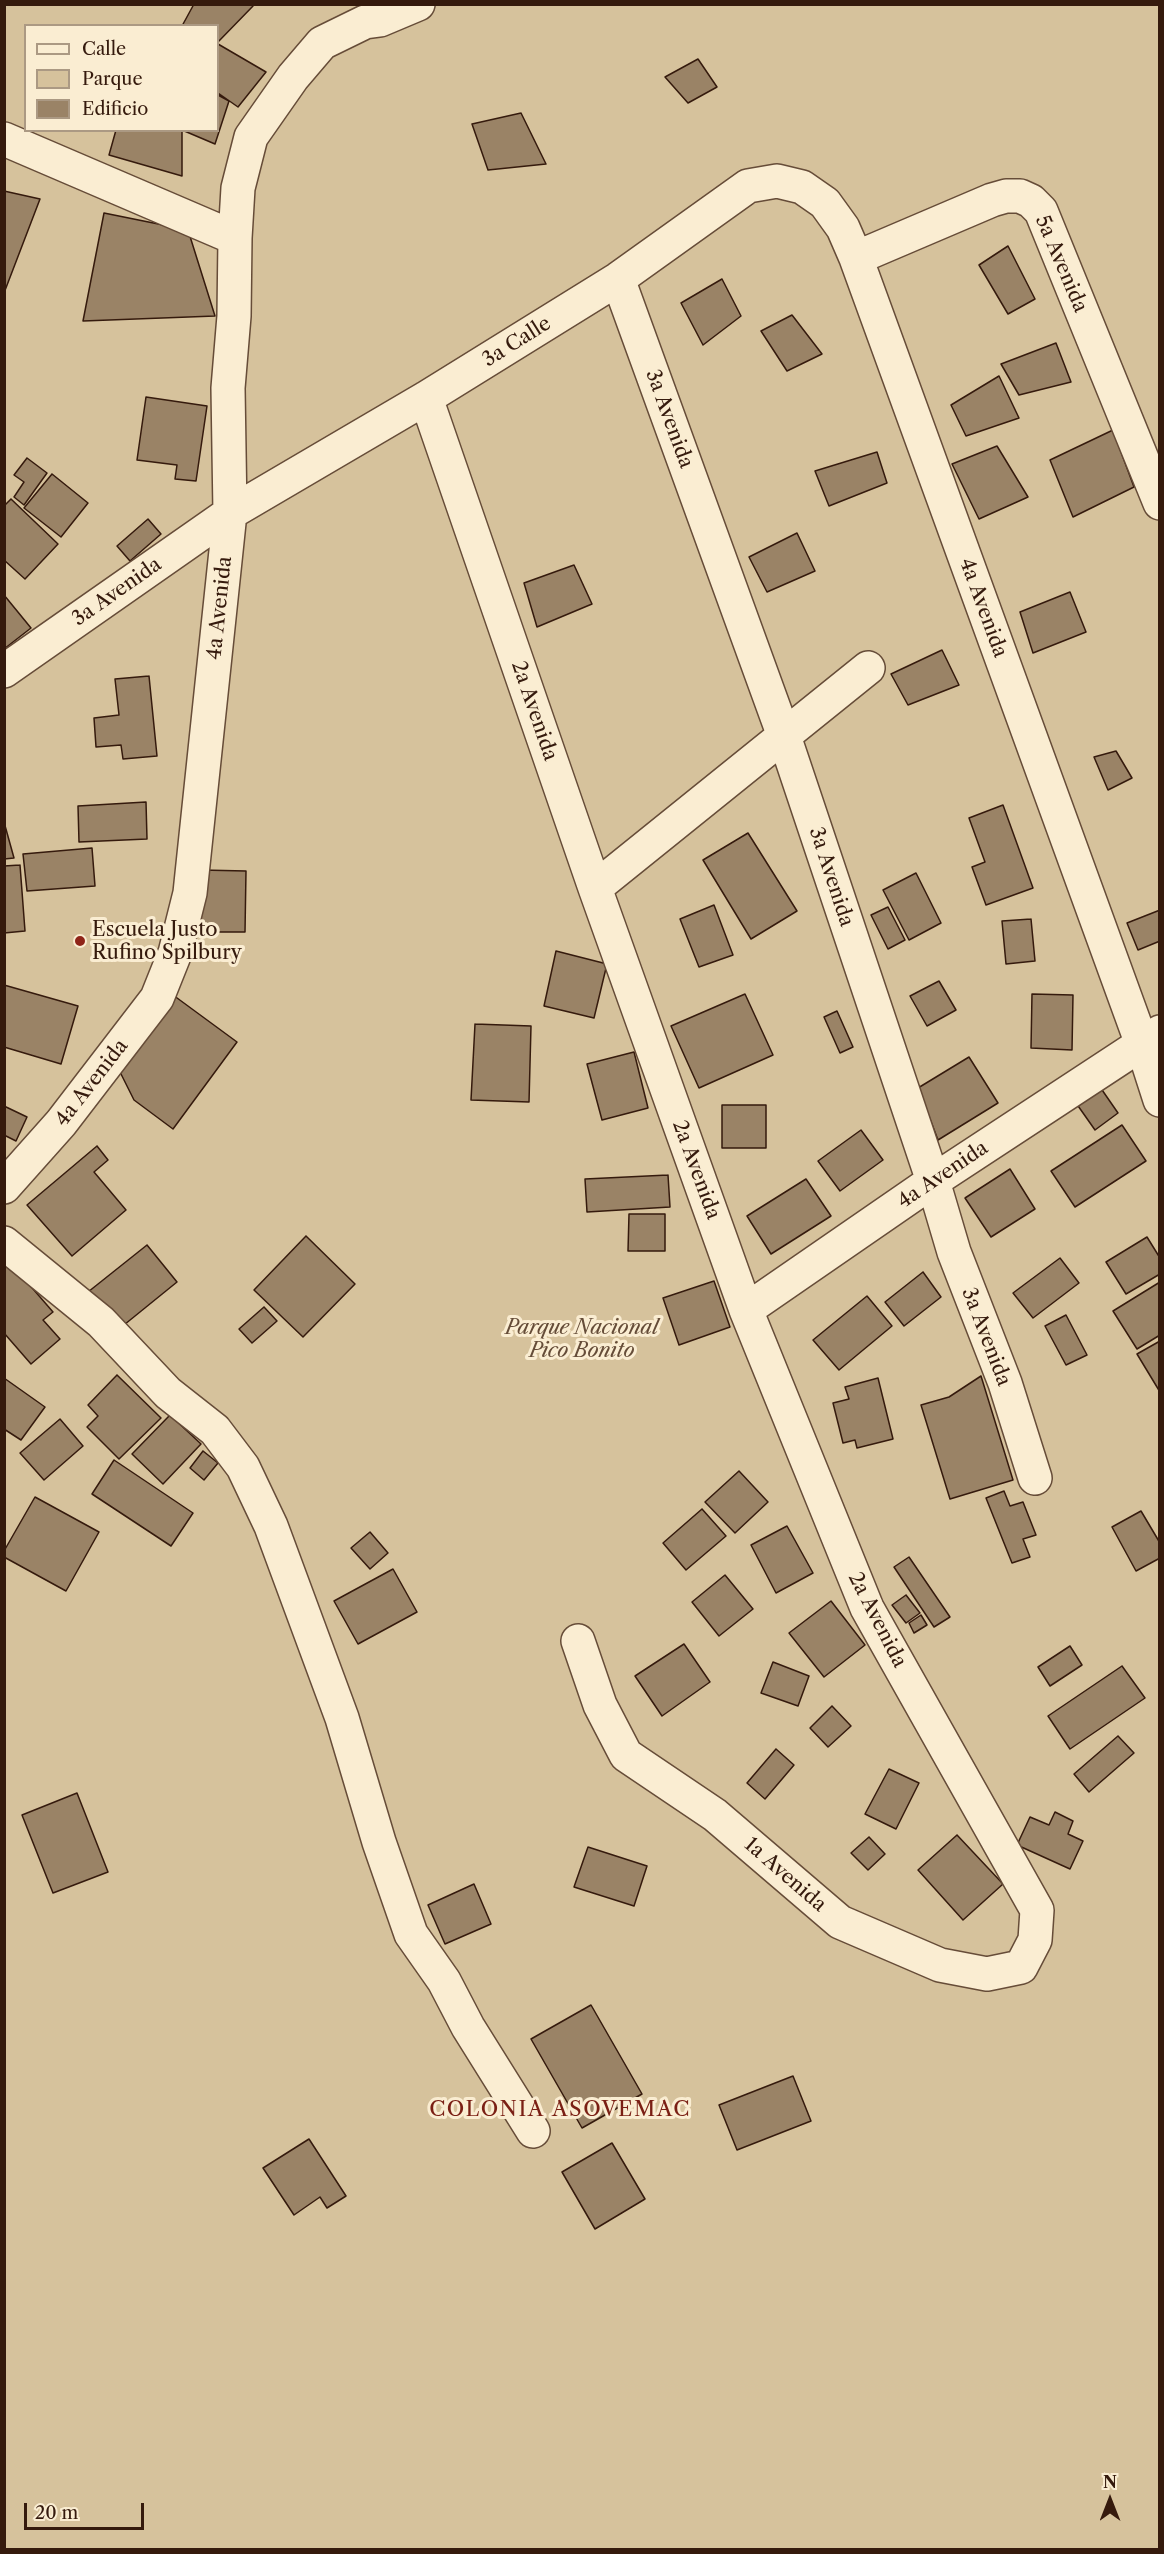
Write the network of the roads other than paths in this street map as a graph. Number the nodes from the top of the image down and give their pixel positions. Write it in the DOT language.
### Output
graph roads {
  1 [pos="417,4"];
  2 [pos="364,13"];
  3 [pos="4,139"];
  4 [pos="802,187"];
  5 [pos="235,238"];
  6 [pos="856,258"];
  7 [pos="618,279"];
  8 [pos="426,398"];
  9 [pos="1160,503"];
  10 [pos="230,513"];
  11 [pos="868,668"];
  12 [pos="4,671"];
  13 [pos="784,736"];
  14 [pos="595,888"];
  15 [pos="1150,1038"];
  16 [pos="1160,1100"];
  17 [pos="933,1181"];
  18 [pos="4,1187"];
  19 [pos="4,1243"];
  20 [pos="746,1310"];
  21 [pos="1035,1478"];
  22 [pos="578,1641"];
  23 [pos="1037,1910"];
  24 [pos="533,2131"];
  1 -- 2 [label="street, 4a Avenida"];
  2 -- 5 [label="street, 4a Avenida"];
  3 -- 5 [label="street"];
  4 -- 6 [label="street, 4a Avenida"];
  4 -- 7 [label="street, 3a Calle"];
  5 -- 10 [label="street, 4a Avenida"];
  6 -- 9 [label="street, 5a Avenida"];
  6 -- 15 [label="street, 4a Avenida"];
  7 -- 8 [label="street, 3a Calle"];
  7 -- 13 [label="street, 3a Avenida"];
  8 -- 10 [label="street, 3a Calle"];
  8 -- 14 [label="street, 2a Avenida"];
  10 -- 12 [label="street, 3a Avenida"];
  10 -- 18 [label="street, 4a Avenida"];
  11 -- 13 [label="street"];
  13 -- 14 [label="street"];
  13 -- 17 [label="street, 3a Avenida"];
  14 -- 20 [label="street, 2a Avenida"];
  15 -- 16 [label="street, 4a Avenida"];
  15 -- 17 [label="street, 4a Avenida"];
  17 -- 20 [label="street, 4a Avenida"];
  17 -- 21 [label="street, 3a Avenida"];
  19 -- 24 [label="street"];
  20 -- 23 [label="street, 2a Avenida"];
  22 -- 23 [label="street, 1a Avenida"];
}
